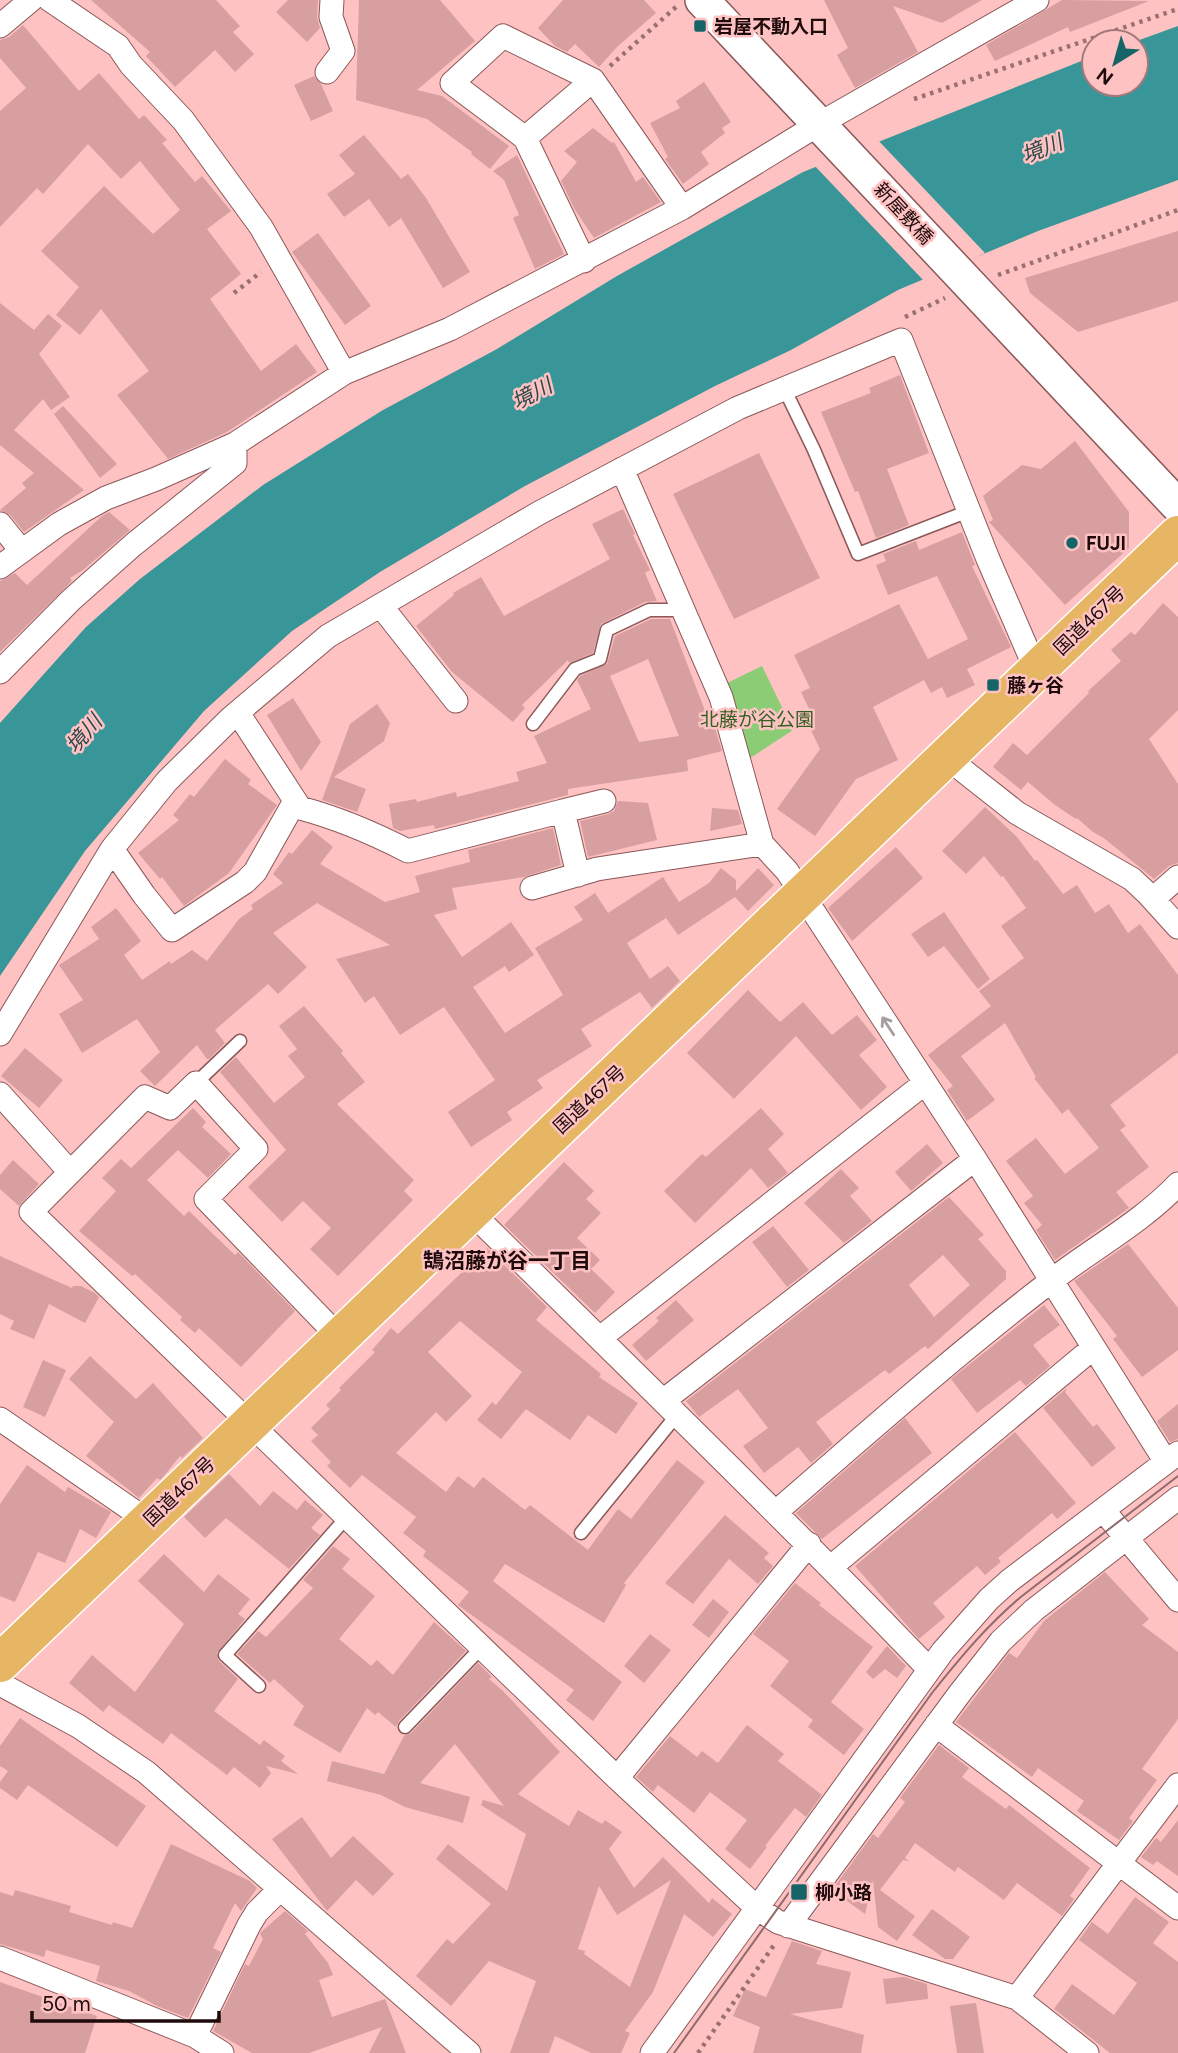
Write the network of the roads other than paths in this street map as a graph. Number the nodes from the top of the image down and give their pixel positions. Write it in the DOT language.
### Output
graph roads {
  1 [pos="31,0"];
  2 [pos="50,0"];
  3 [pos="332,0"];
  4 [pos="702,0"];
  5 [pos="1037,0"];
  6 [pos="0,26"];
  7 [pos="327,72"];
  8 [pos="593,80"];
  9 [pos="829,135"];
  10 [pos="525,138"];
  11 [pos="682,208"];
  12 [pos="584,261"];
  13 [pos="344,373"];
  14 [pos="784,388"];
  15 [pos="235,444"];
  16 [pos="622,469"];
  17 [pos="1178,506"];
  18 [pos="969,511"];
  19 [pos="0,524"];
  20 [pos="1178,536"];
  21 [pos="21,551"];
  22 [pos="0,567"];
  23 [pos="381,606"];
  24 [pos="684,610"];
  25 [pos="1036,670"];
  26 [pos="0,673"];
  27 [pos="456,701"];
  28 [pos="238,713"];
  29 [pos="533,724"];
  30 [pos="946,757"];
  31 [pos="295,801"];
  32 [pos="604,801"];
  33 [pos="563,811"];
  34 [pos="762,844"];
  35 [pos="112,849"];
  36 [pos="578,875"];
  37 [pos="1178,877"];
  38 [pos="532,888"];
  39 [pos="803,896"];
  40 [pos="1153,899"];
  41 [pos="1178,927"];
  42 [pos="0,1034"];
  43 [pos="240,1041"];
  44 [pos="196,1083"];
  45 [pos="925,1083"];
  46 [pos="0,1094"];
  47 [pos="975,1159"];
  48 [pos="69,1172"];
  49 [pos="1178,1184"];
  50 [pos="471,1212"];
  51 [pos="1051,1281"];
  52 [pos="339,1337"];
  53 [pos="600,1338"];
  54 [pos="1093,1348"];
  55 [pos="669,1408"];
  56 [pos="0,1419"];
  57 [pos="249,1423"];
  58 [pos="1172,1458"];
  59 [pos="1178,1498"];
  60 [pos="1103,1510"];
  61 [pos="776,1512"];
  62 [pos="346,1518"];
  63 [pos="148,1521"];
  64 [pos="581,1533"];
  65 [pos="1125,1537"];
  66 [pos="809,1544"];
  67 [pos="831,1567"];
  68 [pos="1178,1600"];
  69 [pos="481,1648"];
  70 [pos="0,1663"];
  71 [pos="929,1670"];
  72 [pos="0,1684"];
  73 [pos="259,1686"];
  74 [pos="936,1725"];
  75 [pos="405,1727"];
  76 [pos="617,1779"];
  77 [pos="1178,1785"];
  78 [pos="1118,1862"];
  79 [pos="279,1890"];
  80 [pos="758,1908"];
  81 [pos="1178,1908"];
  82 [pos="788,1926"];
  83 [pos="0,1958"];
  84 [pos="1017,1998"];
  85 [pos="195,2036"];
  86 [pos="222,2053"];
  87 [pos="469,2053"];
  88 [pos="652,2053"];
  89 [pos="1087,2053"];
  1 -- 6 [label="street"];
  2 -- 13 [label="street"];
  3 -- 7 [label="street"];
  4 -- 9 [label="street, 新屋敷橋"];
  5 -- 9 [label="street"];
  8 -- 10 [label="street"];
  8 -- 10 [label="street"];
  8 -- 11 [label="street"];
  9 -- 11 [label="street"];
  9 -- 17 [label="street, 新屋敷橋"];
  10 -- 12 [label="street"];
  11 -- 12 [label="street"];
  12 -- 13 [label="street"];
  13 -- 15 [label="street"];
  14 -- 16 [label="street"];
  14 -- 18 [label="lane"];
  14 -- 18 [label="street"];
  15 -- 21 [label="street"];
  15 -- 26 [label="street"];
  16 -- 23 [label="street"];
  16 -- 24 [label="street"];
  18 -- 25 [label="street"];
  19 -- 21 [label="street"];
  20 -- 25 [label="highway, 国道467号"];
  21 -- 22 [label="street"];
  23 -- 27 [label="street"];
  23 -- 28 [label="street"];
  24 -- 29 [label="lane"];
  24 -- 34 [label="street"];
  25 -- 30 [label="highway, 国道467号"];
  28 -- 31 [label="street"];
  28 -- 35 [label="street"];
  30 -- 39 [label="highway, 国道467号"];
  30 -- 40 [label="street"];
  31 -- 33 [label="street"];
  31 -- 35 [label="street"];
  32 -- 33 [label="street"];
  33 -- 36 [label="street"];
  34 -- 36 [label="street"];
  34 -- 39 [label="street"];
  35 -- 42 [label="street"];
  36 -- 38 [label="street"];
  37 -- 40 [label="street"];
  45 -- 39 [label="street, one-way"];
  39 -- 50 [label="highway, 国道467号"];
  40 -- 41 [label="street"];
  43 -- 44 [label="lane"];
  44 -- 48 [label="street"];
  44 -- 52 [label="street"];
  45 -- 47 [label="street"];
  45 -- 53 [label="street"];
  46 -- 48 [label="street"];
  47 -- 51 [label="street"];
  47 -- 55 [label="street"];
  48 -- 57 [label="street"];
  49 -- 51 [label="street"];
  50 -- 52 [label="highway, 国道467号"];
  50 -- 53 [label="street"];
  51 -- 54 [label="street"];
  51 -- 61 [label="street"];
  52 -- 57 [label="highway, 国道467号"];
  53 -- 55 [label="street"];
  54 -- 58 [label="street"];
  54 -- 67 [label="street"];
  55 -- 61 [label="street"];
  55 -- 64 [label="lane"];
  56 -- 63 [label="street"];
  57 -- 62 [label="street"];
  57 -- 63 [label="highway, 国道467号"];
  58 -- 60 [label="street"];
  59 -- 65 [label="street"];
  60 -- 65 [label="street"];
  60 -- 71 [label="street"];
  61 -- 66 [label="street"];
  62 -- 69 [label="street"];
  62 -- 73 [label="lane"];
  63 -- 70 [label="highway, 国道467号"];
  65 -- 68 [label="street"];
  65 -- 74 [label="street"];
  66 -- 67 [label="street"];
  66 -- 76 [label="street"];
  67 -- 71 [label="street"];
  69 -- 75 [label="lane"];
  69 -- 76 [label="street"];
  71 -- 80 [label="street"];
  72 -- 79 [label="street"];
  74 -- 78 [label="street"];
  74 -- 82 [label="street"];
  76 -- 80 [label="street"];
  77 -- 78 [label="street"];
  78 -- 81 [label="street"];
  78 -- 84 [label="street"];
  79 -- 85 [label="street"];
  79 -- 87 [label="street"];
  80 -- 82 [label="street"];
  80 -- 88 [label="street"];
  82 -- 84 [label="street"];
  83 -- 85 [label="street"];
  84 -- 89 [label="street"];
  85 -- 86 [label="street"];
}
